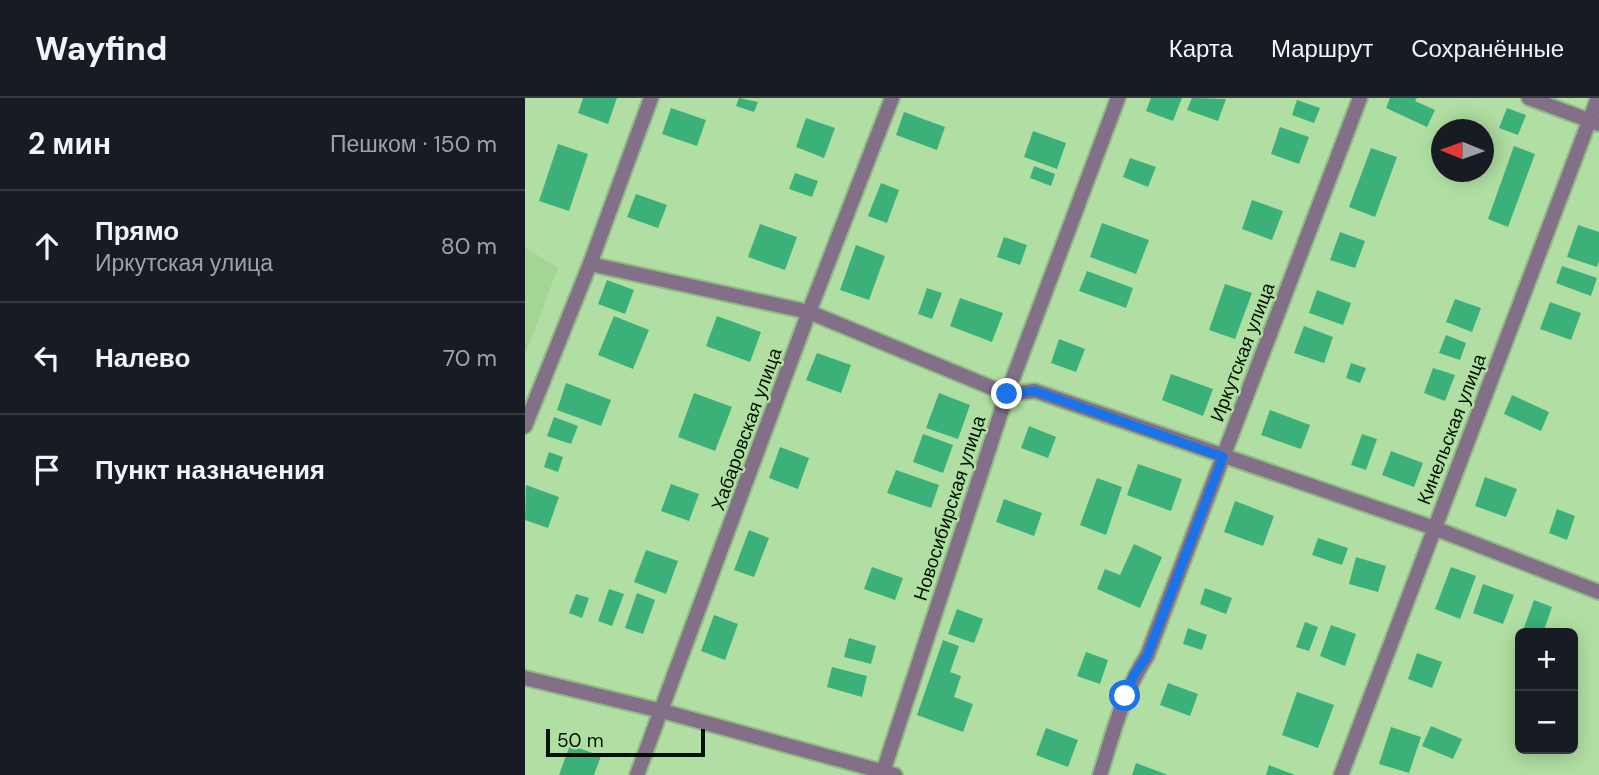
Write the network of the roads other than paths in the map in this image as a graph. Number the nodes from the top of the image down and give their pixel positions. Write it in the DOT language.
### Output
graph roads {
  1 [pos="651,98"];
  2 [pos="892,98"];
  3 [pos="1118,98"];
  4 [pos="1360,98"];
  5 [pos="1529,98"];
  6 [pos="1598,98"];
  7 [pos="1594,122"];
  8 [pos="590,264"];
  9 [pos="809,312"];
  10 [pos="1007,394"];
  11 [pos="525,426"];
  12 [pos="1223,457"];
  13 [pos="1434,528"];
  14 [pos="1599,593"];
  15 [pos="525,678"];
  16 [pos="662,710"];
  17 [pos="886,774"];
  18 [pos="638,775"];
  19 [pos="1100,775"];
  20 [pos="1341,775"];
  1 -- 8 [label="street"];
  2 -- 9 [label="street, Хабаровская улица"];
  3 -- 10 [label="street, Новосибирская улица"];
  4 -- 12 [label="street, Иркутская улица"];
  5 -- 7 [label="street"];
  6 -- 7 [label="street, Кинельская улица"];
  7 -- 13 [label="street, Кинельская улица"];
  8 -- 9 [label="street"];
  8 -- 11 [label="street"];
  9 -- 10 [label="street"];
  9 -- 16 [label="street, Хабаровская улица"];
  10 -- 12 [label="street"];
  10 -- 17 [label="street, Новосибирская улица"];
  12 -- 13 [label="street"];
  12 -- 19 [label="street, Иркутская улица"];
  13 -- 14 [label="street"];
  13 -- 20 [label="street, Кинельская улица"];
  15 -- 16 [label="street"];
  16 -- 17 [label="street"];
  16 -- 18 [label="street, Хабаровская улица"];
}
